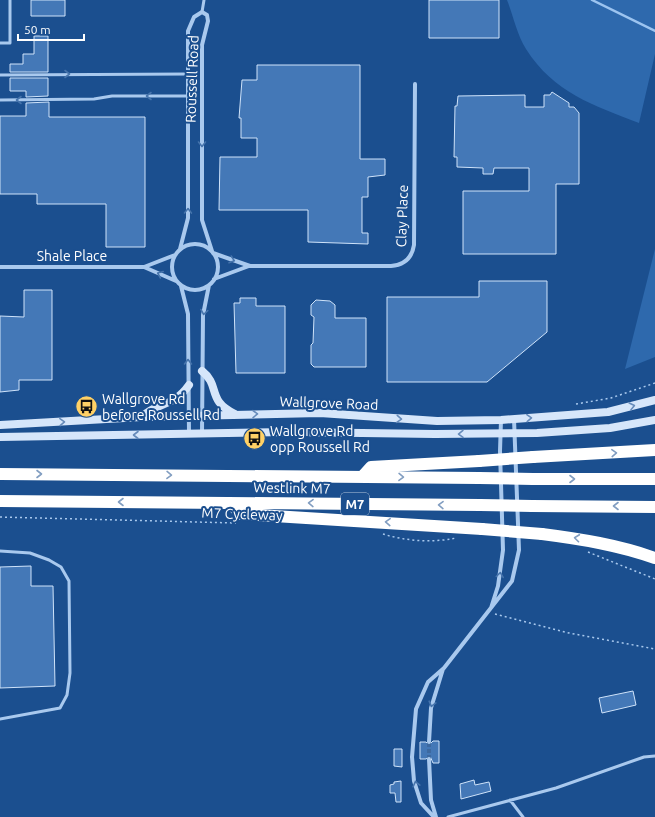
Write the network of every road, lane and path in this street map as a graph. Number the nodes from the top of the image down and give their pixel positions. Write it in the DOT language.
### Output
graph roads {
  1 [pos="10,0"];
  2 [pos="204,0"];
  3 [pos="202,12"];
  4 [pos="0,43"];
  5 [pos="188,74"];
  6 [pos="0,75"];
  7 [pos="415,84"];
  8 [pos="188,96"];
  9 [pos="0,100"];
  10 [pos="180,249"];
  11 [pos="212,252"];
  12 [pos="175,255"];
  13 [pos="250,266"];
  14 [pos="0,267"];
  15 [pos="144,267"];
  16 [pos="214,279"];
  17 [pos="176,281"];
  18 [pos="209,285"];
  19 [pos="181,286"];
  20 [pos="202,371"];
  21 [pos="655,383"];
  22 [pos="188,385"];
  23 [pos="655,400"];
  24 [pos="576,404"];
  25 [pos="188,415"];
  26 [pos="202,415"];
  27 [pos="237,415"];
  28 [pos="142,417"];
  29 [pos="514,419"];
  30 [pos="501,420"];
  31 [pos="655,420"];
  32 [pos="0,425"];
  33 [pos="514,433"];
  34 [pos="189,434"];
  35 [pos="202,434"];
  36 [pos="500,434"];
  37 [pos="0,437"];
  38 [pos="655,450"];
  39 [pos="0,474"];
  40 [pos="362,477"];
  41 [pos="655,479"];
  42 [pos="0,501"];
  43 [pos="230,503"];
  44 [pos="655,506"];
  45 [pos="0,517"];
  46 [pos="242,524"];
  47 [pos="381,533"];
  48 [pos="460,538"];
  49 [pos="0,551"];
  50 [pos="588,552"];
  51 [pos="655,558"];
  52 [pos="655,580"];
  53 [pos="489,612"];
  54 [pos="655,649"];
  55 [pos="444,668"];
  56 [pos="0,718"];
  57 [pos="429,742"];
  58 [pos="655,756"];
  59 [pos="429,759"];
  60 [pos="510,800"];
  61 [pos="435,817"];
  62 [pos="448,817"];
  63 [pos="523,817"];
  1 -- 4 [label="lane"];
  2 -- 3 [label="lane"];
  3 -- 5 [label="street, Roussell Road"];
  3 -- 11 [label="street, Roussell Road, one-way"];
  6 -- 5 [label="lane, one-way"];
  5 -- 8 [label="street, Roussell Road"];
  7 -- 13 [label="street, Clay Place"];
  8 -- 9 [label="lane, one-way"];
  10 -- 8 [label="street, Roussell Road, one-way"];
  10 -- 11 [label="street"];
  10 -- 12 [label="street"];
  11 -- 13 [label="street, Clay Place, one-way"];
  11 -- 16 [label="street"];
  12 -- 15 [label="street, Shale Place"];
  12 -- 17 [label="street"];
  13 -- 16 [label="street, Clay Place"];
  14 -- 15 [label="street, Shale Place"];
  17 -- 15 [label="street, Shale Place, one-way"];
  16 -- 18 [label="street"];
  17 -- 19 [label="street"];
  18 -- 19 [label="street"];
  18 -- 20 [label="street, one-way"];
  22 -- 19 [label="street, one-way"];
  20 -- 26 [label="street"];
  20 -- 27 [label="main road"];
  21 -- 24 [label="path"];
  22 -- 25 [label="street"];
  22 -- 28 [label="main road"];
  29 -- 23 [label="main road, Wallgrove Road, one-way"];
  25 -- 26 [label="main road, Wallgrove Road"];
  25 -- 28 [label="main road, Wallgrove Road"];
  25 -- 34 [label="street"];
  26 -- 27 [label="main road, Wallgrove Road"];
  26 -- 35 [label="street"];
  27 -- 30 [label="main road, Wallgrove Road, one-way"];
  32 -- 28 [label="main road, Wallgrove Road, one-way"];
  29 -- 30 [label="main road, Wallgrove Road"];
  29 -- 33 [label="street"];
  30 -- 36 [label="street"];
  31 -- 33 [label="main road, Wallgrove Road"];
  33 -- 36 [label="main road, Wallgrove Road"];
  33 -- 53 [label="street"];
  34 -- 35 [label="main road, Wallgrove Road"];
  34 -- 37 [label="main road, Wallgrove Road, one-way"];
  36 -- 35 [label="main road, Wallgrove Road, one-way"];
  53 -- 36 [label="street, one-way"];
  40 -- 38 [label="highway, one-way, bridge"];
  39 -- 40 [label="highway, Westlink M7 / M7, one-way"];
  40 -- 41 [label="highway, Westlink M7 / M7, one-way, bridge"];
  43 -- 42 [label="highway, Westlink M7 / M7, one-way"];
  44 -- 43 [label="highway, Westlink M7 / M7, one-way, bridge"];
  51 -- 43 [label="highway, M7, one-way, bridge"];
  45 -- 46 [label="path, M7 Cycleway"];
  47 -- 48 [label="path"];
  49 -- 56 [label="lane"];
  50 -- 52 [label="path"];
  53 -- 54 [label="path"];
  53 -- 55 [label="street"];
  55 -- 57 [label="street, one-way"];
  61 -- 55 [label="street, one-way"];
  58 -- 60 [label="lane"];
  59 -- 61 [label="street"];
  60 -- 62 [label="lane"];
  60 -- 63 [label="lane"];
}
